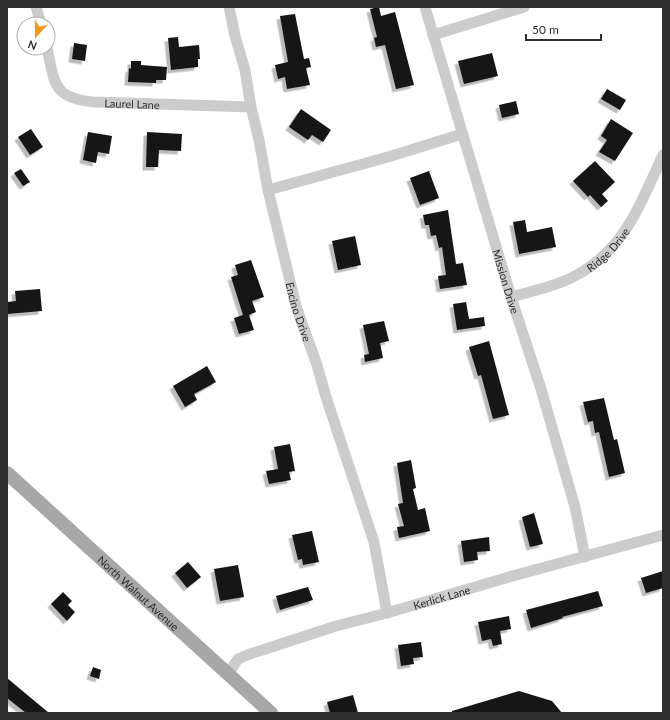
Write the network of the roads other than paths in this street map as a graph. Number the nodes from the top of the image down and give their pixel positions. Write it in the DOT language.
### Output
graph roads {
  1 [pos="228,7"];
  2 [pos="425,7"];
  3 [pos="524,7"];
  4 [pos="433,35"];
  5 [pos="49,56"];
  6 [pos="251,107"];
  7 [pos="462,134"];
  8 [pos="663,155"];
  9 [pos="268,190"];
  10 [pos="511,297"];
  11 [pos="7,473"];
  12 [pos="663,535"];
  13 [pos="584,557"];
  14 [pos="387,613"];
  15 [pos="228,674"];
  16 [pos="271,713"];
  1 -- 6 [label="street, Encino Drive"];
  2 -- 4 [label="street, Mission Drive"];
  3 -- 4 [label="street"];
  4 -- 7 [label="street, Mission Drive"];
  5 -- 6 [label="street, Laurel Lane"];
  6 -- 9 [label="street, Encino Drive"];
  7 -- 9 [label="street"];
  7 -- 10 [label="street, Mission Drive"];
  8 -- 10 [label="street, Ridge Drive"];
  9 -- 14 [label="street, Encino Drive"];
  10 -- 13 [label="street, Mission Drive"];
  11 -- 15 [label="main road, North Walnut Avenue"];
  12 -- 13 [label="street, Kerlick Lane"];
  13 -- 14 [label="street, Kerlick Lane"];
  14 -- 15 [label="street, Kerlick Lane"];
  15 -- 16 [label="main road, North Walnut Avenue"];
}
